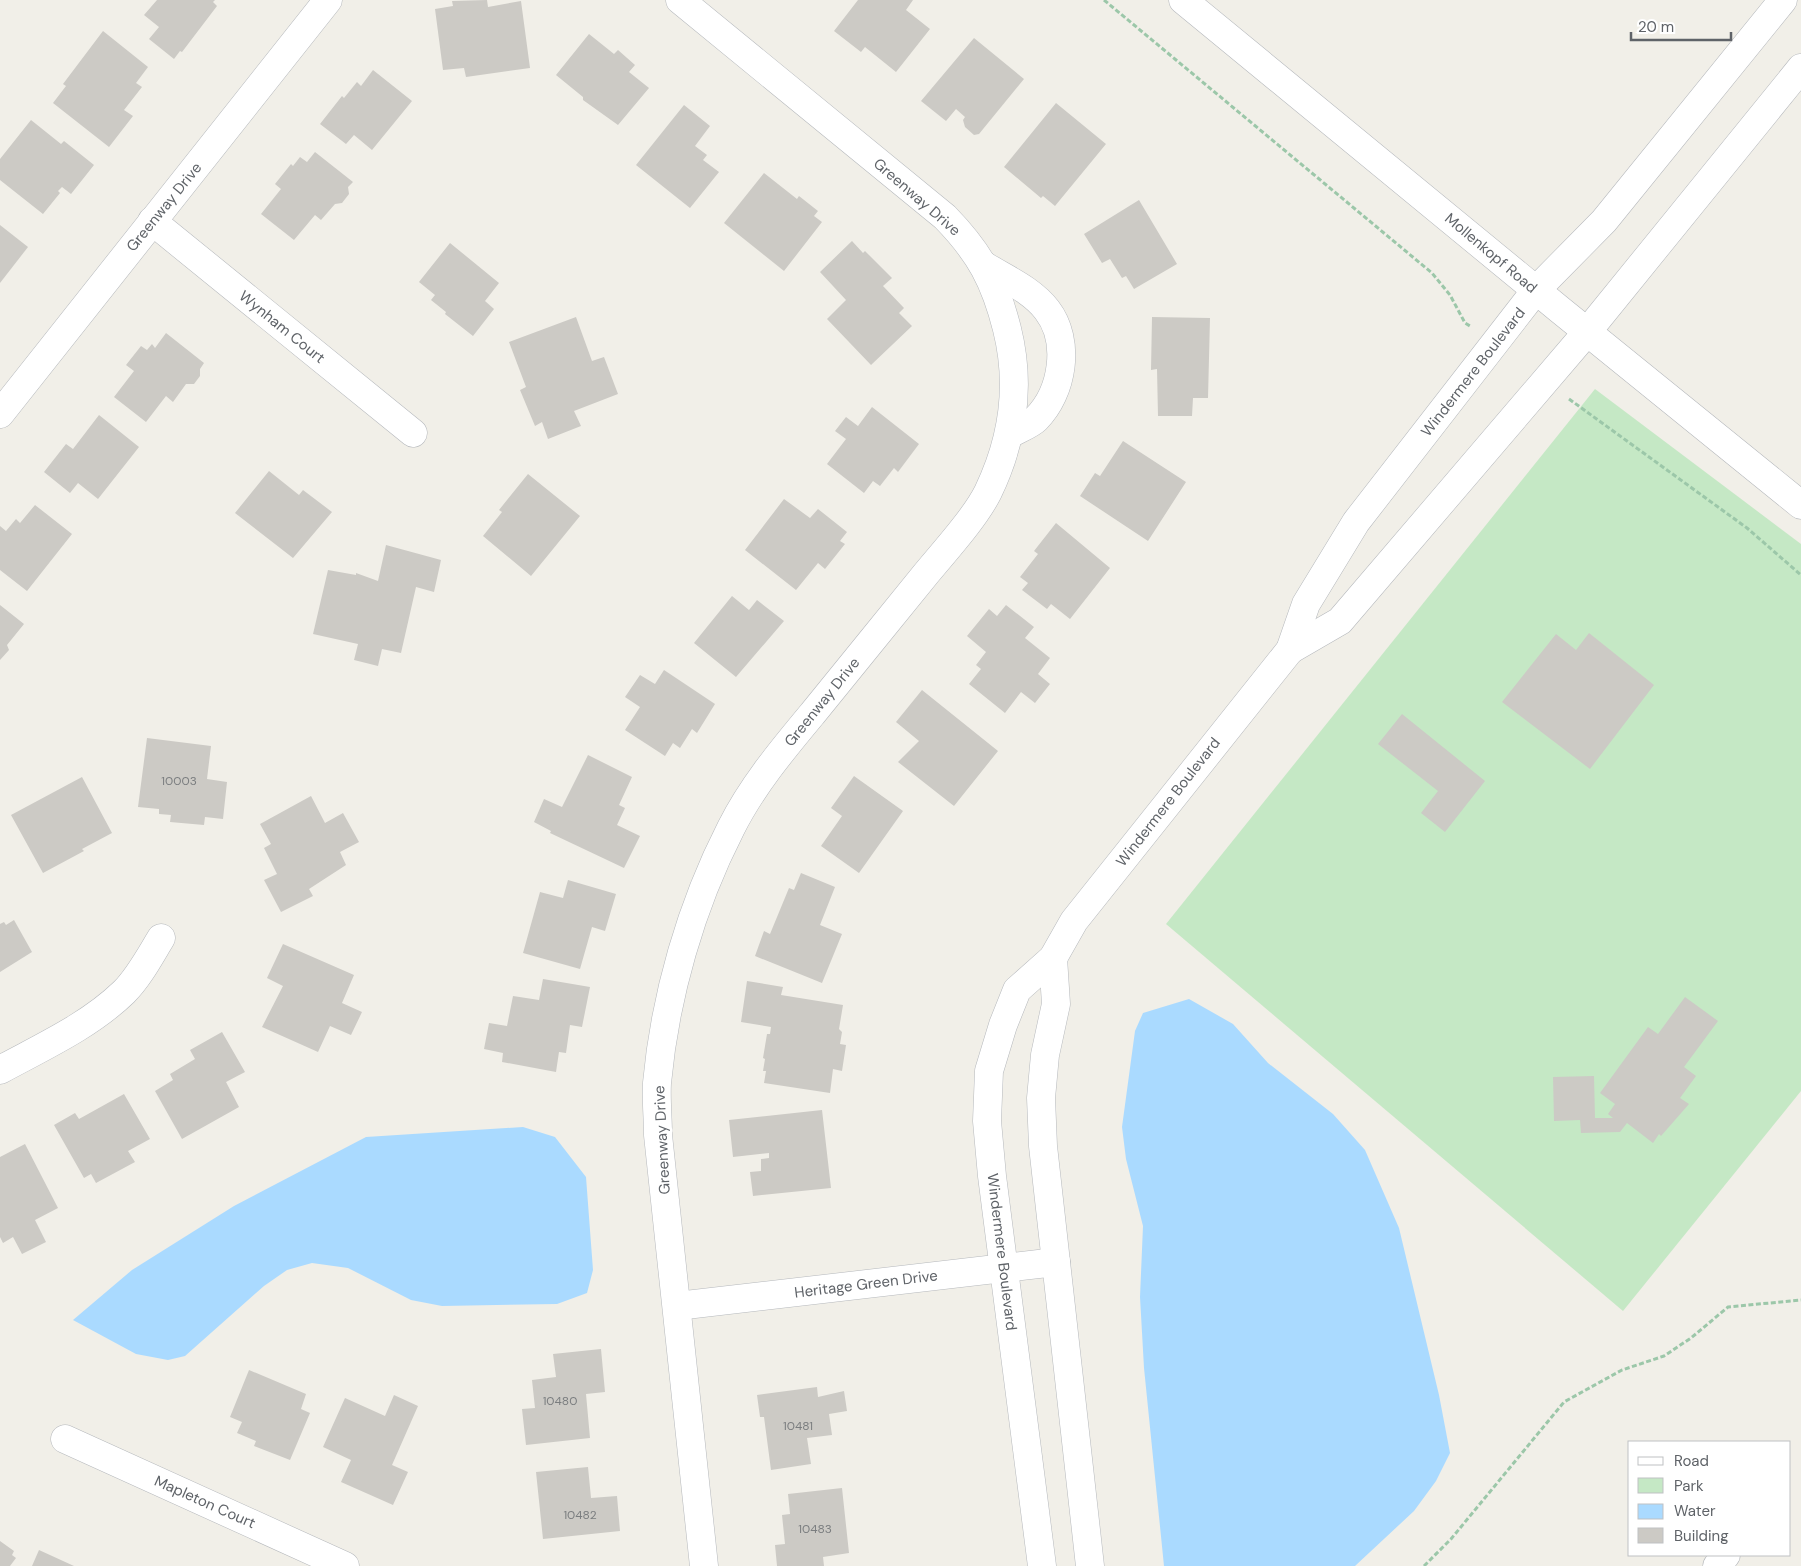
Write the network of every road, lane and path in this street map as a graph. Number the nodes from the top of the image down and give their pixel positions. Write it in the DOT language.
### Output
graph roads {
  1 [pos="328,0"];
  2 [pos="680,0"];
  3 [pos="1104,0"];
  4 [pos="1183,0"];
  5 [pos="1783,0"];
  6 [pos="1801,68"];
  7 [pos="152,221"];
  8 [pos="985,266"];
  9 [pos="1536,290"];
  10 [pos="1465,322"];
  11 [pos="1586,332"];
  12 [pos="1568,399"];
  13 [pos="0,414"];
  14 [pos="413,433"];
  15 [pos="1010,434"];
  16 [pos="1801,505"];
  17 [pos="1801,574"];
  18 [pos="1290,650"];
  19 [pos="161,938"];
  20 [pos="1053,958"];
  21 [pos="0,1070"];
  22 [pos="1056,1262"];
  23 [pos="1004,1268"];
  24 [pos="1801,1300"];
  25 [pos="677,1306"];
  26 [pos="65,1439"];
  27 [pos="1725,1556"];
  28 [pos="345,1566"];
  29 [pos="704,1566"];
  30 [pos="1042,1566"];
  31 [pos="1090,1566"];
  32 [pos="1424,1566"];
  33 [pos="1717,1566"];
  1 -- 7 [label="street, Greenway Drive"];
  2 -- 8 [label="street, Greenway Drive"];
  3 -- 10 [label="path"];
  4 -- 9 [label="street, Mollenkopf Road"];
  5 -- 9 [label="street, Windermere Boulevard"];
  6 -- 11 [label="street, Windermere Boulevard"];
  7 -- 13 [label="street, Greenway Drive"];
  7 -- 14 [label="street, Wynham Court"];
  8 -- 15 [label="street, Greenway Drive"];
  8 -- 15 [label="street"];
  9 -- 11 [label="street, Mollenkopf Road"];
  9 -- 18 [label="street, Windermere Boulevard"];
  11 -- 16 [label="street, Mollenkopf Road"];
  11 -- 18 [label="street, Windermere Boulevard"];
  12 -- 17 [label="path"];
  15 -- 25 [label="street, Greenway Drive"];
  18 -- 20 [label="street, Windermere Boulevard"];
  19 -- 21 [label="street"];
  20 -- 22 [label="street"];
  20 -- 23 [label="street, Windermere Boulevard"];
  22 -- 23 [label="street, Heritage Green Drive"];
  22 -- 31 [label="street"];
  23 -- 25 [label="street, Heritage Green Drive"];
  23 -- 30 [label="street, Windermere Boulevard"];
  24 -- 32 [label="path"];
  25 -- 29 [label="street, Greenway Drive"];
  26 -- 28 [label="street, Mapleton Court"];
  27 -- 33 [label="street"];
}
